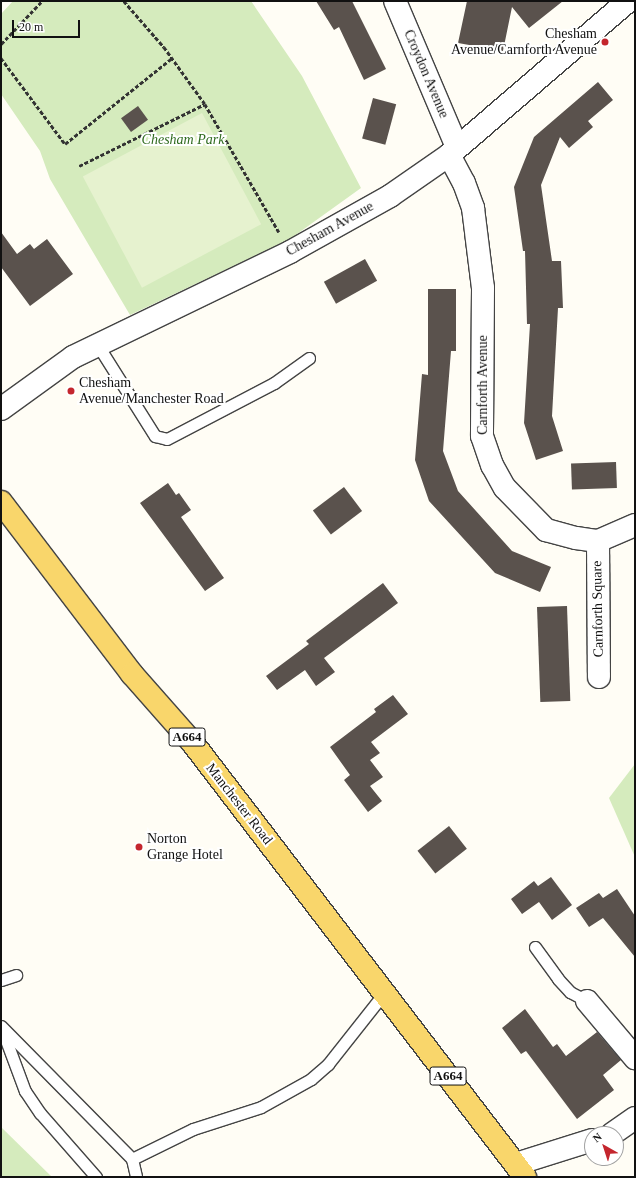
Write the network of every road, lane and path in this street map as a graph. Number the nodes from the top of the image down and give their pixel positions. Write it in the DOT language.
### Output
graph roads {
  1 [pos="42,1"];
  2 [pos="124,1"];
  3 [pos="395,1"];
  4 [pos="628,1"];
  5 [pos="1,44"];
  6 [pos="1,58"];
  7 [pos="172,58"];
  8 [pos="205,104"];
  9 [pos="453,151"];
  10 [pos="79,166"];
  11 [pos="290,252"];
  12 [pos="97,344"];
  13 [pos="309,358"];
  14 [pos="1,409"];
  15 [pos="1,502"];
  16 [pos="635,525"];
  17 [pos="598,540"];
  18 [pos="599,677"];
  19 [pos="535,947"];
  20 [pos="16,975"];
  21 [pos="1,980"];
  22 [pos="384,993"];
  23 [pos="587,1001"];
  24 [pos="1,1027"];
  25 [pos="635,1058"];
  26 [pos="635,1118"];
  27 [pos="624,1126"];
  28 [pos="584,1143"];
  29 [pos="132,1159"];
  30 [pos="521,1170"];
  31 [pos="96,1177"];
  32 [pos="136,1177"];
  1 -- 5 [label="path"];
  2 -- 7 [label="path"];
  3 -- 9 [label="street, Croydon Avenue"];
  4 -- 9 [label="street, Chesham Avenue"];
  6 -- 7 [label="path"];
  7 -- 8 [label="path"];
  8 -- 10 [label="path"];
  8 -- 11 [label="path"];
  9 -- 11 [label="street, Chesham Avenue"];
  9 -- 17 [label="street, Carnforth Avenue"];
  11 -- 12 [label="street, Chesham Avenue"];
  12 -- 13 [label="lane"];
  12 -- 14 [label="street, Chesham Avenue"];
  15 -- 22 [label="main road, Manchester Road / A664"];
  16 -- 17 [label="street, Carnforth Avenue"];
  17 -- 18 [label="street, Carnforth Square"];
  19 -- 23 [label="lane"];
  20 -- 21 [label="lane"];
  22 -- 29 [label="lane"];
  22 -- 30 [label="main road, A664"];
  23 -- 25 [label="street"];
  24 -- 29 [label="lane"];
  24 -- 31 [label="lane"];
  26 -- 27 [label="street"];
  28 -- 30 [label="street"];
  29 -- 32 [label="lane"];
}
